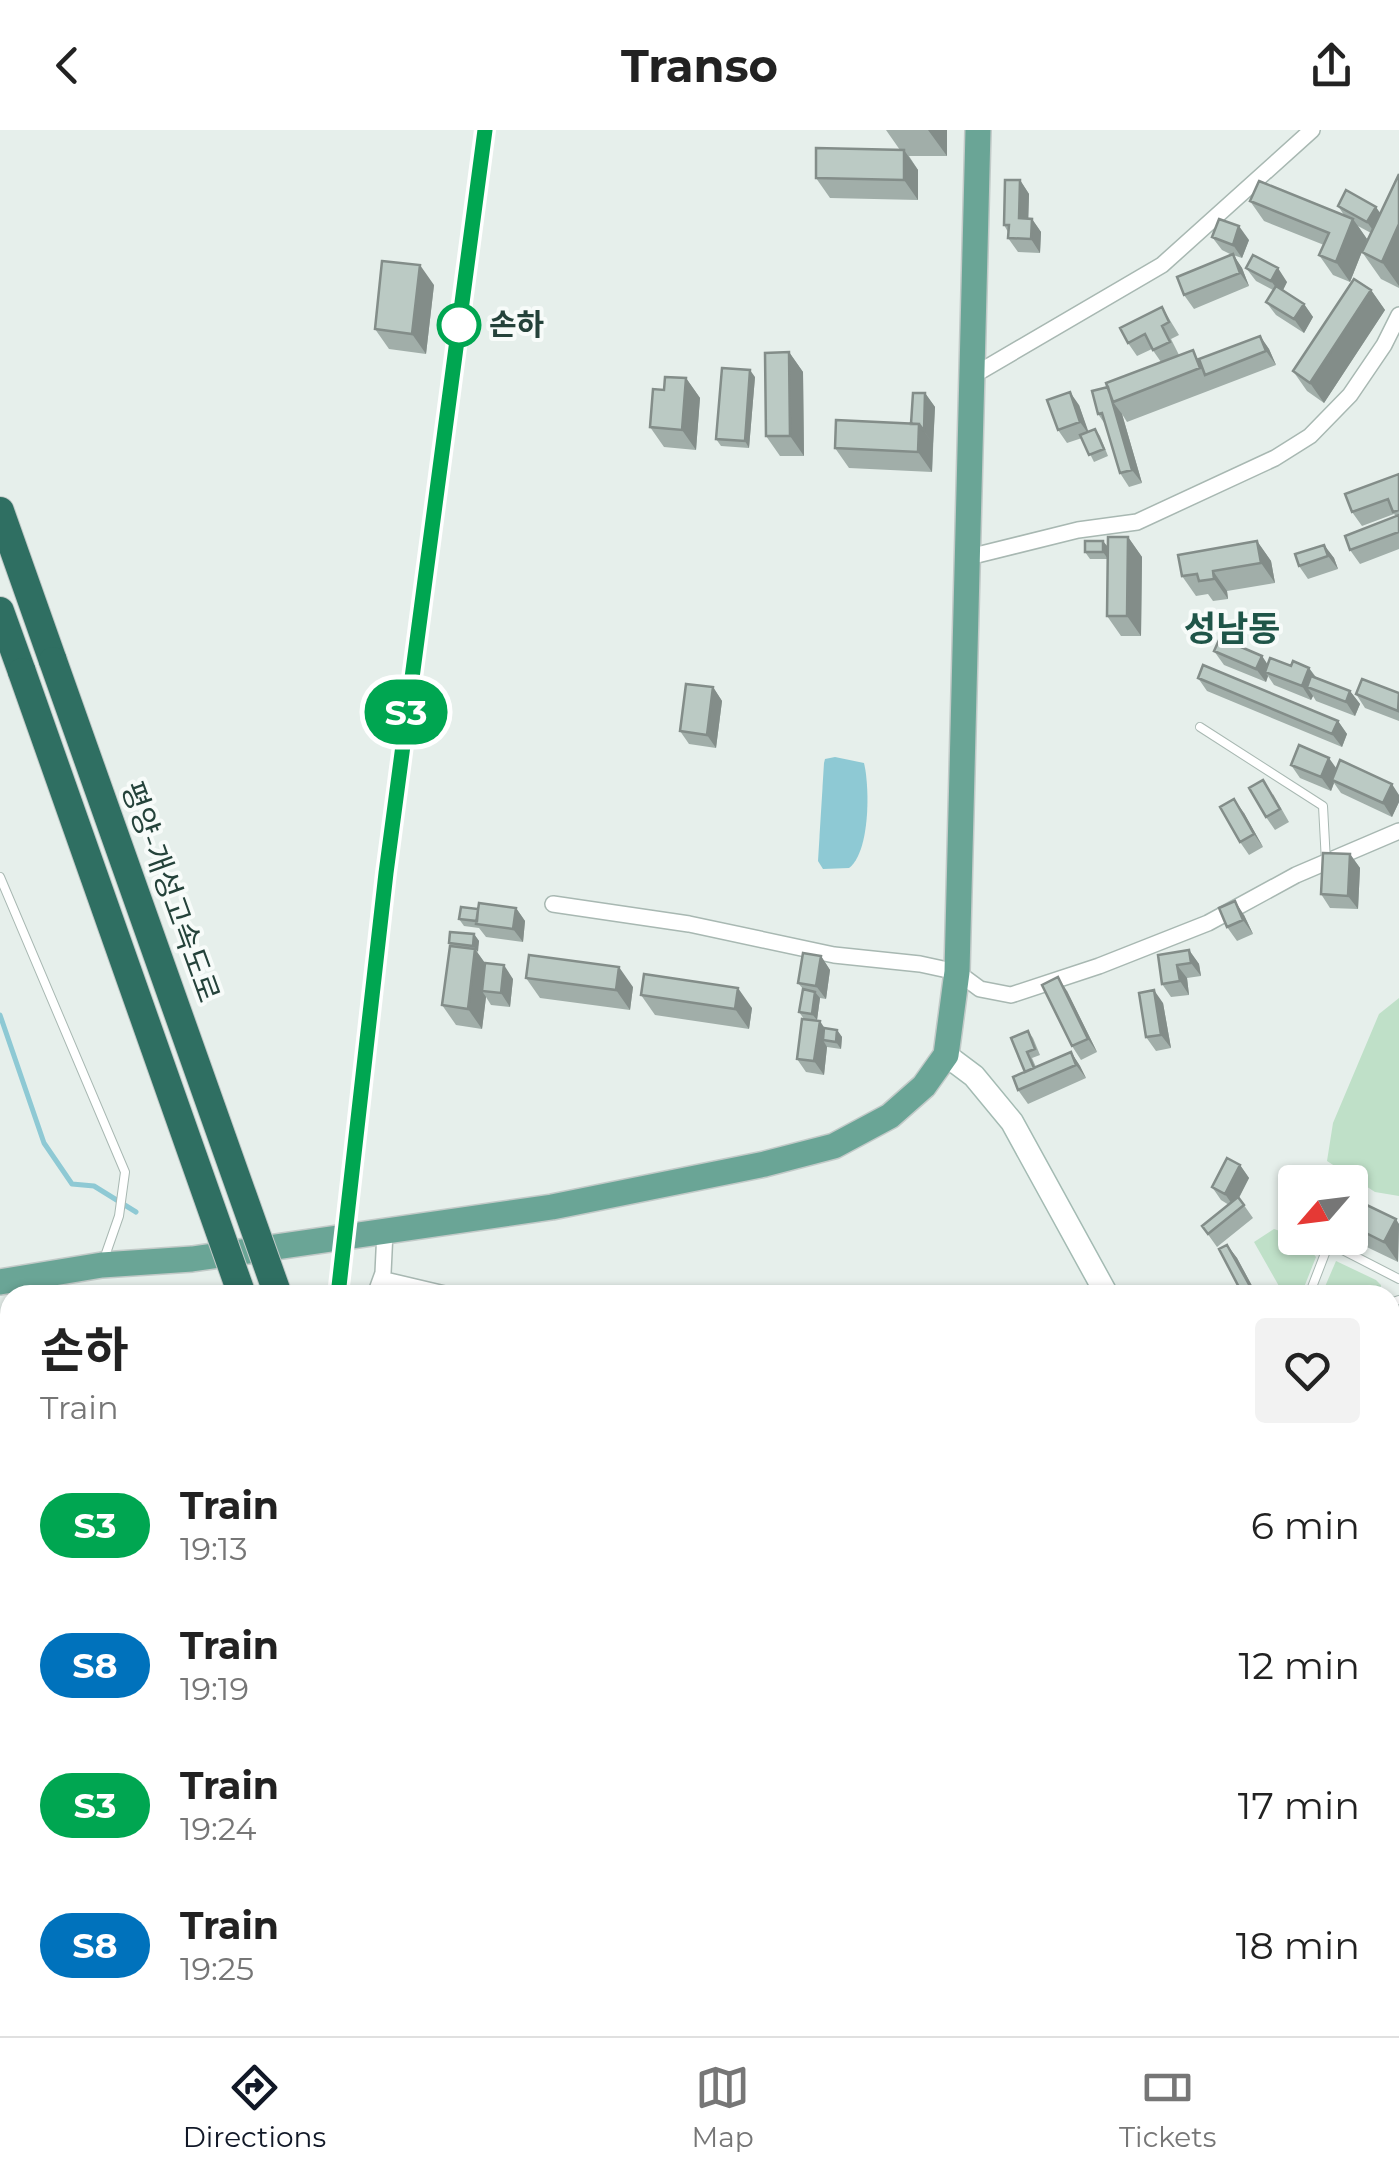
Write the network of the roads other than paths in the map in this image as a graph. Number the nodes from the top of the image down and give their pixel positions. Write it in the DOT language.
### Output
graph roads {
  1 [pos="978,130"];
  2 [pos="1312,130"];
  3 [pos="1399,316"];
  4 [pos="974,375"];
  5 [pos="0,511"];
  6 [pos="968,557"];
  7 [pos="0,611"];
  8 [pos="1200,727"];
  9 [pos="1399,831"];
  10 [pos="1326,862"];
  11 [pos="0,877"];
  12 [pos="553,904"];
  13 [pos="957,972"];
  14 [pos="946,1056"];
  15 [pos="386,1231"];
  16 [pos="102,1265"];
  17 [pos="1399,1279"];
  18 [pos="0,1282"];
  19 [pos="238,1285"];
  20 [pos="274,1285"];
  21 [pos="378,1285"];
  22 [pos="1102,1285"];
  23 [pos="1313,1285"];
  1 -- 4 [label="main road"];
  2 -- 4 [label="street"];
  3 -- 6 [label="street"];
  4 -- 6 [label="main road"];
  5 -- 20 [label="highway, 평양-개성고속도로, bridge"];
  6 -- 13 [label="main road"];
  7 -- 19 [label="highway, bridge"];
  8 -- 10 [label="lane"];
  9 -- 10 [label="street"];
  10 -- 13 [label="street"];
  11 -- 16 [label="lane"];
  12 -- 13 [label="street"];
  13 -- 14 [label="main road"];
  14 -- 15 [label="main road"];
  14 -- 22 [label="street"];
  15 -- 16 [label="main road"];
  15 -- 21 [label="street"];
  16 -- 18 [label="main road"];
  17 -- 23 [label="lane"];
}
